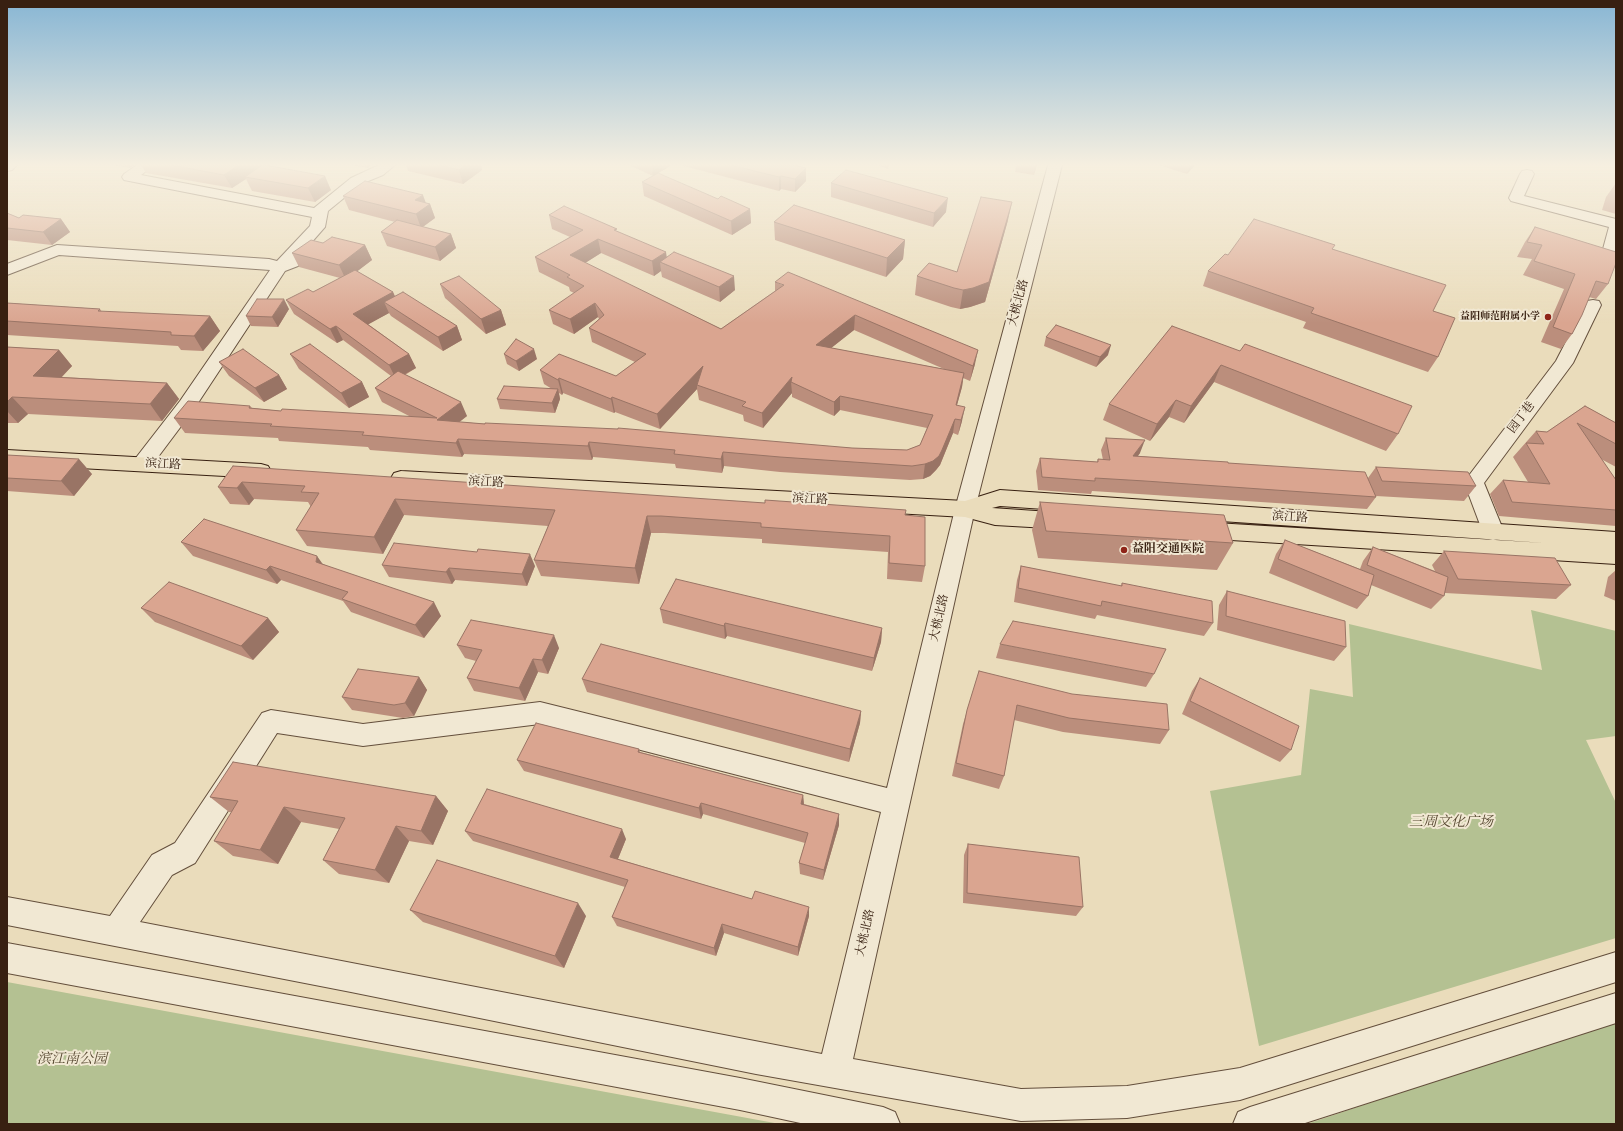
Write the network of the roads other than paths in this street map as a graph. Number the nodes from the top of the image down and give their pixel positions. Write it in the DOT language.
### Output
graph roads {
  1 [pos="319,218"];
  2 [pos="1041,218"];
  3 [pos="1592,218"];
  4 [pos="1616,224"];
  5 [pos="1616,228"];
  6 [pos="324,242"];
  7 [pos="1611,249"];
  8 [pos="279,268"];
  9 [pos="7,270"];
  10 [pos="1593,305"];
  11 [pos="7,457"];
  12 [pos="142,464"];
  13 [pos="277,472"];
  14 [pos="380,477"];
  15 [pos="965,509"];
  16 [pos="1493,532"];
  17 [pos="1616,540"];
  18 [pos="1616,556"];
  19 [pos="897,803"];
  20 [pos="7,911"];
  21 [pos="116,932"];
  22 [pos="7,958"];
  23 [pos="1616,967"];
  24 [pos="1616,1008"];
  25 [pos="834,1072"];
  26 [pos="883,1124"];
  27 [pos="1250,1124"];
  1 -- 8 [label="street"];
  2 -- 15 [label="street, 大桃北路"];
  3 -- 4 [label="street"];
  5 -- 7 [label="street"];
  6 -- 8 [label="street"];
  8 -- 9 [label="street"];
  8 -- 12 [label="street"];
  10 -- 16 [label="street, 园丁巷"];
  11 -- 12 [label="main road, 滨江路"];
  12 -- 13 [label="main road, 滨江路"];
  14 -- 15 [label="main road, 滨江路"];
  15 -- 16 [label="main road, 滨江路"];
  15 -- 18 [label="main road, 滨江路"];
  15 -- 19 [label="street, 大桃北路"];
  16 -- 17 [label="main road, 滨江路"];
  19 -- 21 [label="street"];
  19 -- 25 [label="street, 大桃北路"];
  20 -- 21 [label="street"];
  21 -- 25 [label="street"];
  22 -- 26 [label="street"];
  23 -- 25 [label="street"];
  24 -- 27 [label="street"];
}
